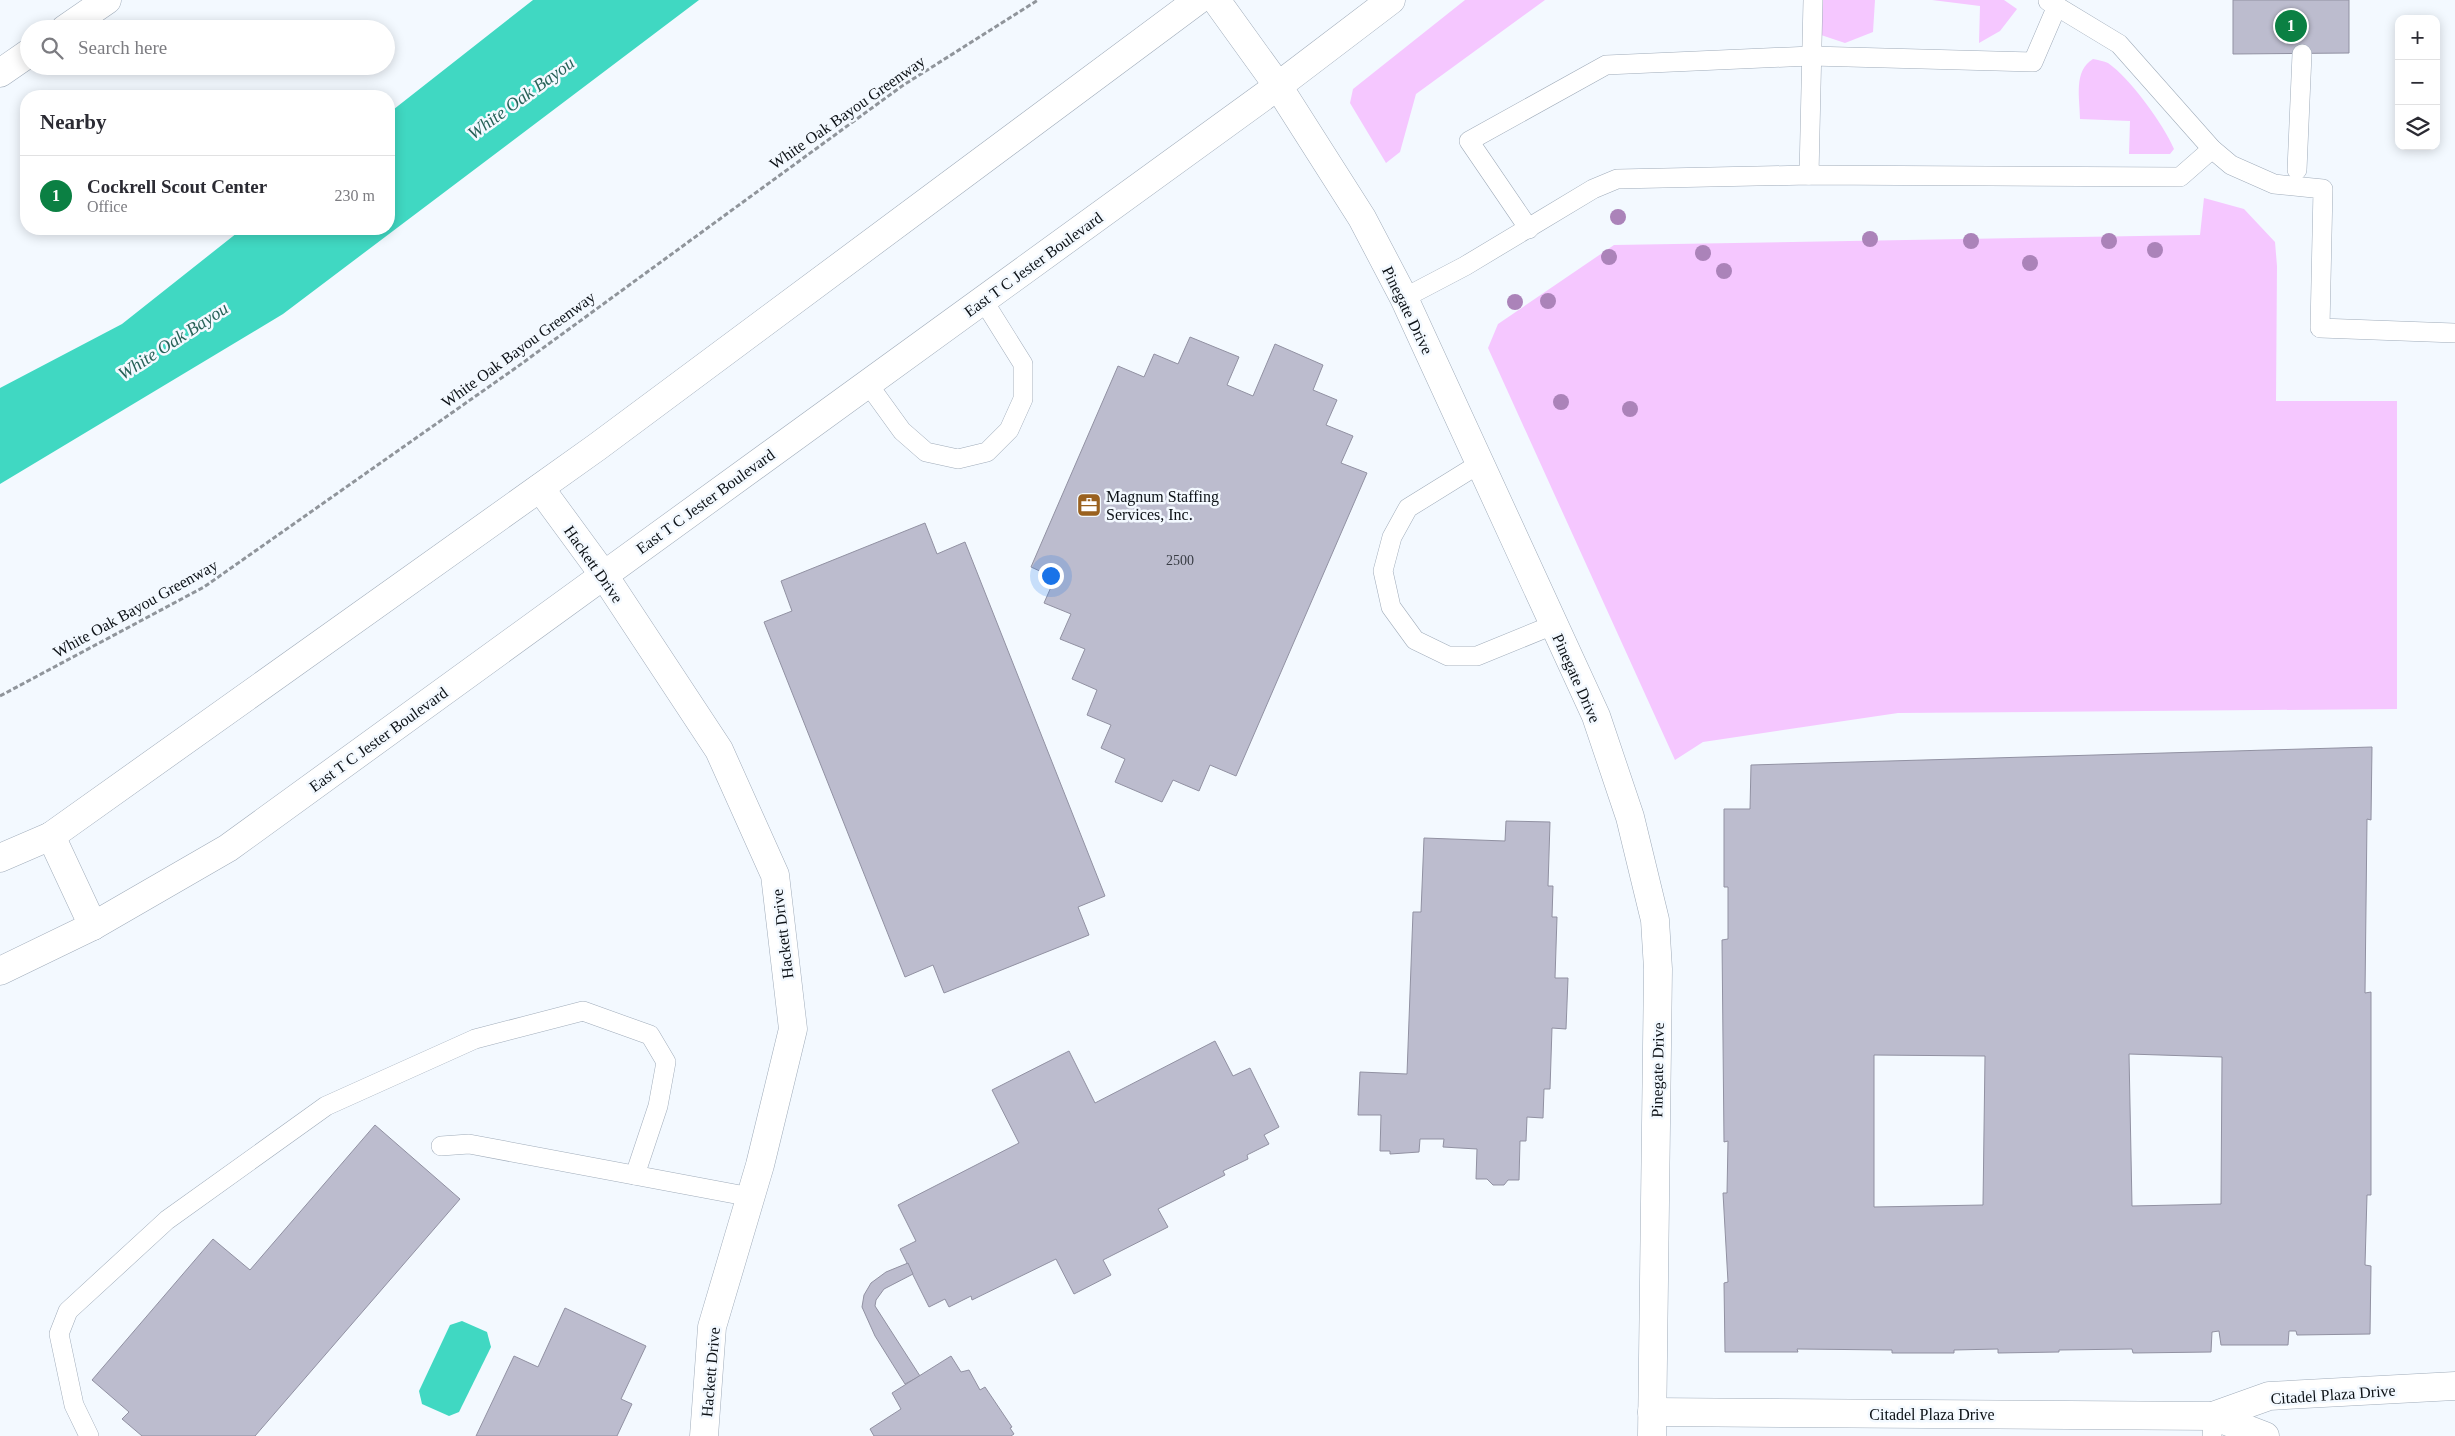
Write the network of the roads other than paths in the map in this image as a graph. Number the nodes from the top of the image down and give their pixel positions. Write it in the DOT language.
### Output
graph roads {
  1 [pos="107,0"];
  2 [pos="1198,0"];
  3 [pos="1216,0"];
  4 [pos="1390,0"];
  5 [pos="1813,0"];
  6 [pos="2052,3"];
  7 [pos="78,20"];
  8 [pos="2302,54"];
  9 [pos="1811,56"];
  10 [pos="20,59"];
  11 [pos="0,73"];
  12 [pos="1278,86"];
  13 [pos="2212,149"];
  14 [pos="2297,170"];
  15 [pos="1809,175"];
  16 [pos="1529,228"];
  17 [pos="1404,298"];
  18 [pos="983,300"];
  19 [pos="2455,333"];
  20 [pos="868,384"];
  21 [pos="1478,464"];
  22 [pos="540,488"];
  23 [pos="603,574"];
  24 [pos="1553,625"];
  25 [pos="51,836"];
  26 [pos="0,858"];
  27 [pos="93,926"];
  28 [pos="0,970"];
  29 [pos="440,1146"];
  30 [pos="635,1175"];
  31 [pos="751,1196"];
  32 [pos="2455,1386"];
  33 [pos="1652,1424"];
  34 [pos="2213,1426"];
  35 [pos="89,1436"];
  36 [pos="704,1436"];
  37 [pos="2265,1436"];
  1 -- 7 [label="street"];
  2 -- 22 [label="street"];
  3 -- 12 [label="street, Pinegate Drive"];
  4 -- 12 [label="street, East T C Jester Boulevard"];
  5 -- 9 [label="lane"];
  6 -- 9 [label="lane"];
  6 -- 13 [label="lane"];
  8 -- 14 [label="lane"];
  9 -- 15 [label="lane"];
  9 -- 16 [label="lane"];
  10 -- 11 [label="street"];
  12 -- 17 [label="street, Pinegate Drive"];
  12 -- 18 [label="street, East T C Jester Boulevard"];
  13 -- 15 [label="lane"];
  13 -- 19 [label="lane"];
  15 -- 16 [label="lane"];
  16 -- 17 [label="lane"];
  17 -- 21 [label="street, Pinegate Drive"];
  18 -- 20 [label="street, East T C Jester Boulevard"];
  18 -- 20 [label="lane"];
  20 -- 23 [label="street, East T C Jester Boulevard"];
  21 -- 24 [label="street, Pinegate Drive"];
  21 -- 24 [label="lane"];
  22 -- 23 [label="street, Hackett Drive"];
  22 -- 25 [label="street"];
  23 -- 27 [label="street, East T C Jester Boulevard"];
  23 -- 31 [label="street, Hackett Drive"];
  24 -- 33 [label="street, Pinegate Drive"];
  25 -- 26 [label="street"];
  25 -- 27 [label="street"];
  27 -- 28 [label="street, East T C Jester Boulevard"];
  29 -- 30 [label="lane"];
  30 -- 31 [label="lane"];
  30 -- 35 [label="lane"];
  31 -- 36 [label="street, Hackett Drive"];
  32 -- 34 [label="street, Citadel Plaza Drive"];
  33 -- 34 [label="street, Citadel Plaza Drive"];
  34 -- 37 [label="street, Citadel Plaza Drive"];
}
